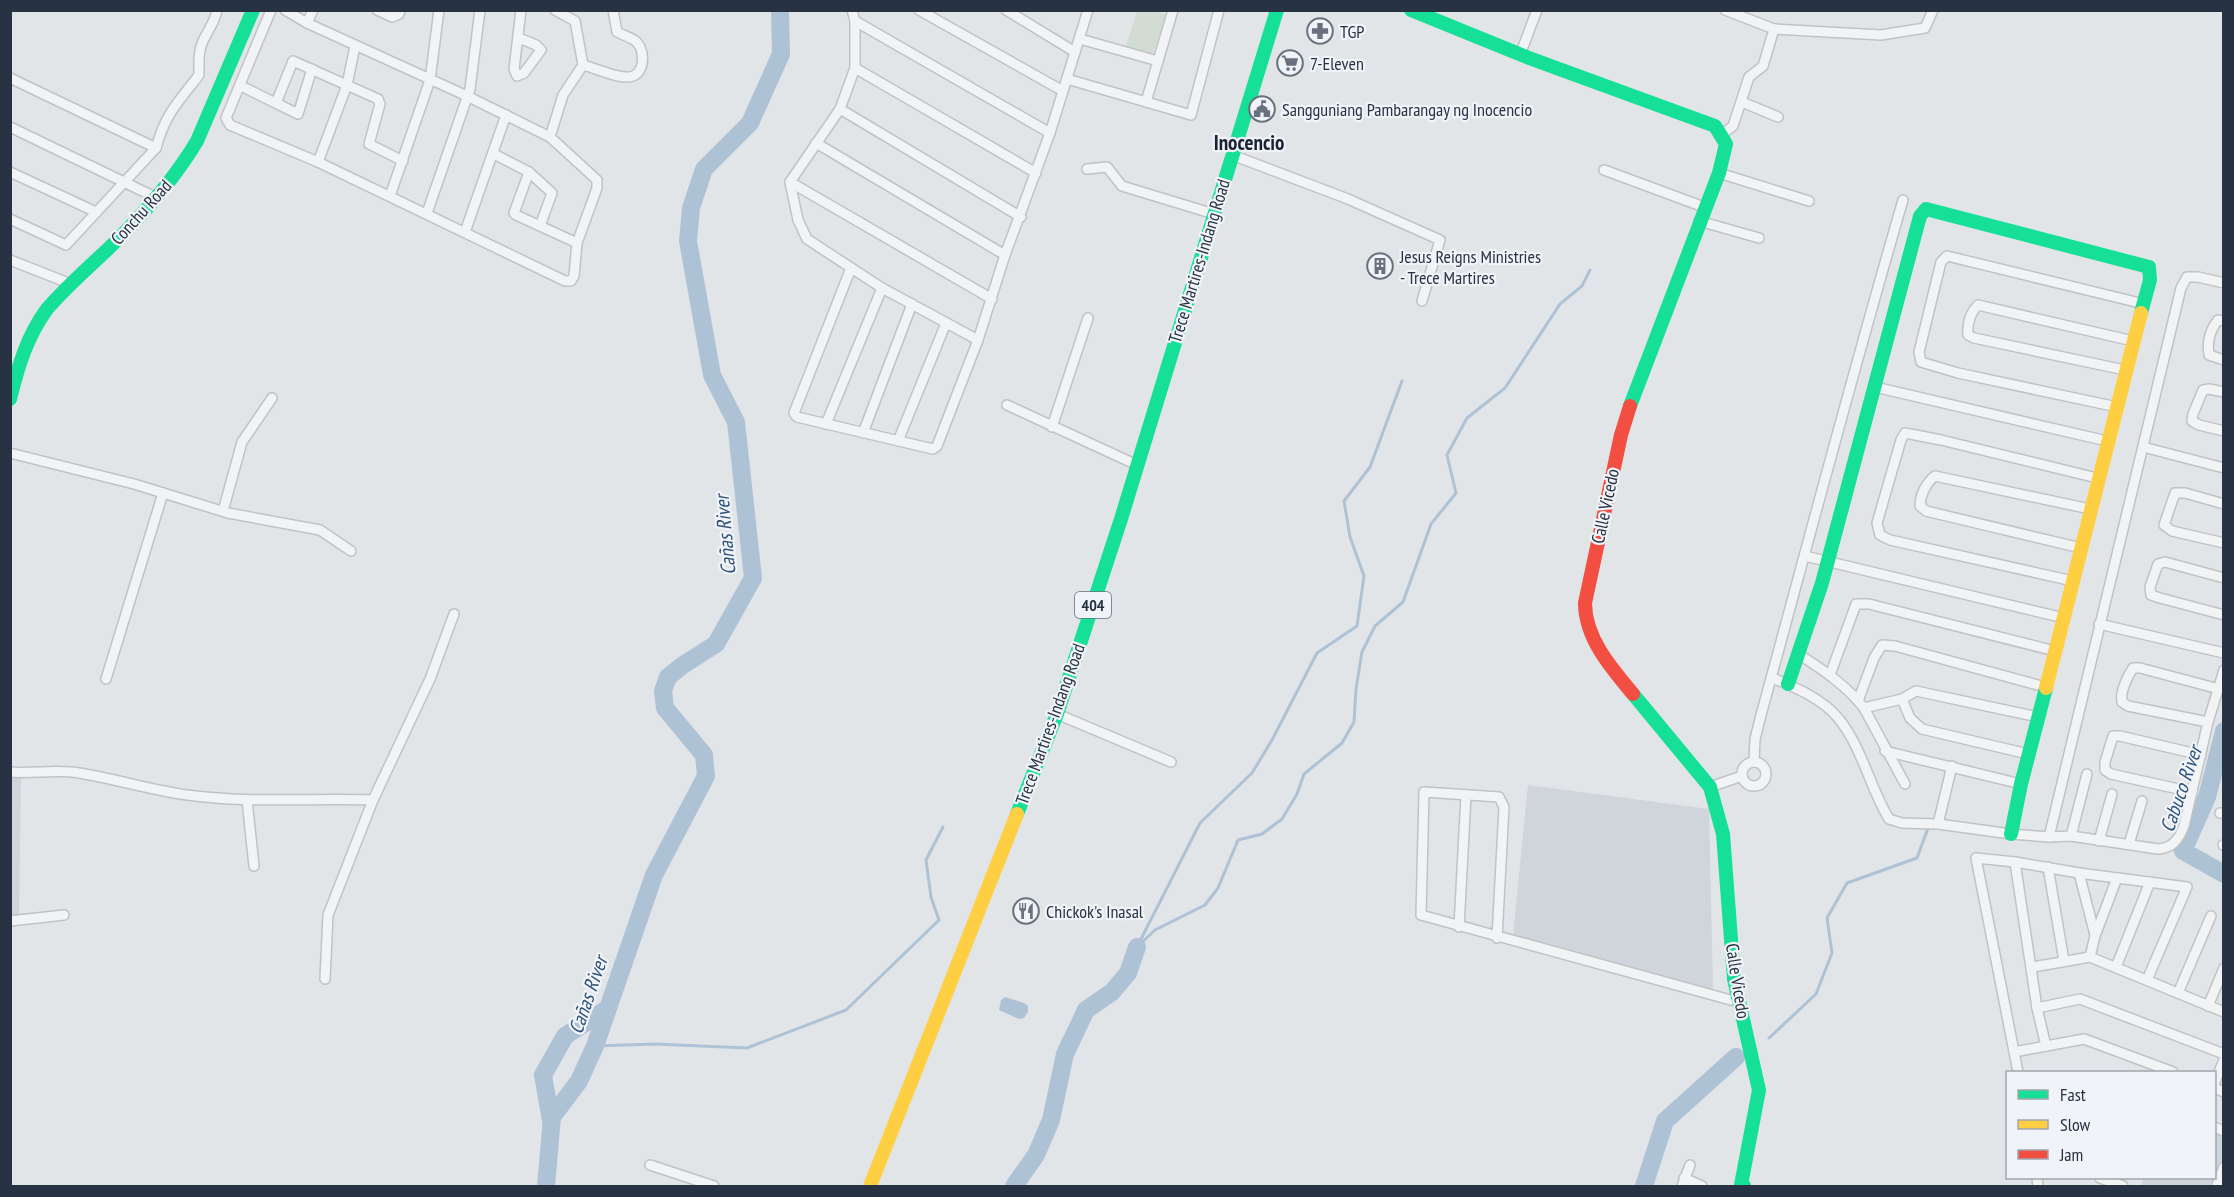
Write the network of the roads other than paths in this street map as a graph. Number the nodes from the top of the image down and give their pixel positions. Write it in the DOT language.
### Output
graph roads {
  1 [pos="217,10"];
  2 [pos="253,10"];
  3 [pos="271,10"];
  4 [pos="285,10"];
  5 [pos="313,10"];
  6 [pos="376,10"];
  7 [pos="400,10"];
  8 [pos="439,10"];
  9 [pos="480,10"];
  10 [pos="521,10"];
  11 [pos="555,10"];
  12 [pos="613,10"];
  13 [pos="852,10"];
  14 [pos="920,10"];
  15 [pos="1006,10"];
  16 [pos="1173,10"];
  17 [pos="1218,10"];
  18 [pos="1277,10"];
  19 [pos="1411,10"];
  20 [pos="1537,10"];
  21 [pos="1725,10"];
  22 [pos="1933,10"];
  23 [pos="1086,11"];
  24 [pos="855,21"];
  25 [pos="307,23"];
  26 [pos="1774,29"];
  27 [pos="519,38"];
  28 [pos="1080,39"];
  29 [pos="355,46"];
  30 [pos="1075,52"];
  31 [pos="1520,55"];
  32 [pos="1158,61"];
  33 [pos="584,65"];
  34 [pos="855,68"];
  35 [pos="312,69"];
  36 [pos="10,78"];
  37 [pos="1066,79"];
  38 [pos="430,80"];
  39 [pos="347,85"];
  40 [pos="241,86"];
  41 [pos="1064,91"];
  42 [pos="467,96"];
  43 [pos="1146,102"];
  44 [pos="1742,102"];
  45 [pos="276,103"];
  46 [pos="840,109"];
  47 [pos="506,115"];
  48 [pos="1778,117"];
  49 [pos="10,126"];
  50 [pos="1050,133"];
  51 [pos="1721,135"];
  52 [pos="550,137"];
  53 [pos="816,143"];
  54 [pos="156,148"];
  55 [pos="494,154"];
  56 [pos="1232,154"];
  57 [pos="404,161"];
  58 [pos="318,162"];
  59 [pos="1087,169"];
  60 [pos="1604,170"];
  61 [pos="10,172"];
  62 [pos="529,172"];
  63 [pos="1036,173"];
  64 [pos="1719,173"];
  65 [pos="124,181"];
  66 [pos="790,182"];
  67 [pos="390,196"];
  68 [pos="157,198"];
  69 [pos="1903,200"];
  70 [pos="1809,201"];
  71 [pos="1704,207"];
  72 [pos="96,212"];
  73 [pos="427,213"];
  74 [pos="1214,214"];
  75 [pos="1021,217"];
  76 [pos="10,219"];
  77 [pos="1699,221"];
  78 [pos="540,226"];
  79 [pos="465,232"];
  80 [pos="1759,238"];
  81 [pos="577,243"];
  82 [pos="1005,255"];
  83 [pos="10,260"];
  84 [pos="851,268"];
  85 [pos="2223,283"];
  86 [pos="72,284"];
  87 [pos="882,288"];
  88 [pos="992,299"];
  89 [pos="1422,301"];
  90 [pos="912,304"];
  91 [pos="2144,304"];
  92 [pos="1088,318"];
  93 [pos="2223,321"];
  94 [pos="946,323"];
  95 [pos="978,340"];
  96 [pos="2133,341"];
  97 [pos="2223,360"];
  98 [pos="2125,370"];
  99 [pos="1875,387"];
  100 [pos="2223,392"];
  101 [pos="272,398"];
  102 [pos="10,399"];
  103 [pos="1006,405"];
  104 [pos="2117,407"];
  105 [pos="826,423"];
  106 [pos="1052,427"];
  107 [pos="2223,431"];
  108 [pos="863,433"];
  109 [pos="898,441"];
  110 [pos="2107,441"];
  111 [pos="2143,447"];
  112 [pos="10,453"];
  113 [pos="1137,465"];
  114 [pos="2223,468"];
  115 [pos="2097,478"];
  116 [pos="164,494"];
  117 [pos="2223,504"];
  118 [pos="2090,509"];
  119 [pos="223,512"];
  120 [pos="2223,543"];
  121 [pos="2081,548"];
  122 [pos="351,551"];
  123 [pos="1805,556"];
  124 [pos="1829,562"];
  125 [pos="2223,578"];
  126 [pos="2073,581"];
  127 [pos="454,614"];
  128 [pos="2223,615"];
  129 [pos="2064,618"];
  130 [pos="2099,624"];
  131 [pos="2055,651"];
  132 [pos="2223,653"];
  133 [pos="1800,655"];
  134 [pos="2223,670"];
  135 [pos="1830,675"];
  136 [pos="1772,678"];
  137 [pos="106,679"];
  138 [pos="1788,684"];
  139 [pos="2045,687"];
  140 [pos="2219,689"];
  141 [pos="1902,699"];
  142 [pos="1861,704"];
  143 [pos="1057,714"];
  144 [pos="2038,717"];
  145 [pos="2208,722"];
  146 [pos="1885,751"];
  147 [pos="2028,754"];
  148 [pos="2201,755"];
  149 [pos="1171,762"];
  150 [pos="1754,762"];
  151 [pos="1952,766"];
  152 [pos="10,772"];
  153 [pos="2087,774"];
  154 [pos="1742,776"];
  155 [pos="1905,784"];
  156 [pos="2021,784"];
  157 [pos="1710,787"];
  158 [pos="2192,792"];
  159 [pos="2112,794"];
  160 [pos="1466,795"];
  161 [pos="247,800"];
  162 [pos="373,800"];
  163 [pos="2142,801"];
  164 [pos="1938,824"];
  165 [pos="2011,834"];
  166 [pos="2071,836"];
  167 [pos="2049,837"];
  168 [pos="2099,841"];
  169 [pos="2129,844"];
  170 [pos="2015,862"];
  171 [pos="254,866"];
  172 [pos="2048,867"];
  173 [pos="2079,873"];
  174 [pos="2117,878"];
  175 [pos="2150,882"];
  176 [pos="64,915"];
  177 [pos="2211,916"];
  178 [pos="10,921"];
  179 [pos="1459,927"];
  180 [pos="2095,936"];
  181 [pos="1497,938"];
  182 [pos="2090,957"];
  183 [pos="2064,961"];
  184 [pos="2032,967"];
  185 [pos="2116,967"];
  186 [pos="2223,968"];
  187 [pos="325,979"];
  188 [pos="2147,980"];
  189 [pos="2178,993"];
  190 [pos="1738,1002"];
  191 [pos="2208,1005"];
  192 [pos="2037,1008"];
  193 [pos="2223,1012"];
  194 [pos="2046,1046"];
  195 [pos="2014,1052"];
  196 [pos="2223,1054"];
  197 [pos="2223,1060"];
  198 [pos="2018,1071"];
  199 [pos="2170,1071"];
  200 [pos="2216,1080"];
  201 [pos="650,1165"];
  202 [pos="1690,1165"];
  203 [pos="2223,1167"];
  204 [pos="2103,1179"];
  205 [pos="1683,1182"];
  206 [pos="714,1186"];
  207 [pos="870,1186"];
  208 [pos="1702,1186"];
  209 [pos="1742,1186"];
  210 [pos="2123,1186"];
  211 [pos="2222,1186"];
  1 -- 54 [label="street"];
  2 -- 68 [label="street, Conchu Road"];
  3 -- 40 [label="street"];
  4 -- 25 [label="street"];
  5 -- 25 [label="street"];
  6 -- 7 [label="street"];
  8 -- 38 [label="street"];
  9 -- 42 [label="street"];
  10 -- 27 [label="street"];
  11 -- 33 [label="street"];
  12 -- 33 [label="street"];
  13 -- 24 [label="street"];
  14 -- 41 [label="street"];
  15 -- 30 [label="street"];
  16 -- 32 [label="street"];
  17 -- 43 [label="street"];
  18 -- 56 [label="street, Trece Martires-Indang Road / 404"];
  19 -- 31 [label="street"];
  20 -- 31 [label="street"];
  21 -- 26 [label="street"];
  22 -- 26 [label="street"];
  23 -- 28 [label="street"];
  24 -- 34 [label="street"];
  24 -- 50 [label="street"];
  25 -- 29 [label="street"];
  26 -- 44 [label="street"];
  28 -- 30 [label="street"];
  28 -- 32 [label="street"];
  29 -- 38 [label="street"];
  29 -- 39 [label="street"];
  30 -- 37 [label="street"];
  31 -- 51 [label="street"];
  32 -- 43 [label="street"];
  33 -- 52 [label="street"];
  34 -- 46 [label="street"];
  34 -- 63 [label="street"];
  35 -- 39 [label="street"];
  35 -- 45 [label="street"];
  35 -- 45 [label="street"];
  36 -- 54 [label="street"];
  37 -- 41 [label="street"];
  37 -- 43 [label="street"];
  38 -- 42 [label="street"];
  38 -- 57 [label="street"];
  39 -- 57 [label="street"];
  39 -- 58 [label="street"];
  40 -- 45 [label="street"];
  40 -- 58 [label="street"];
  41 -- 50 [label="street"];
  42 -- 47 [label="street"];
  42 -- 73 [label="street"];
  44 -- 48 [label="street"];
  44 -- 51 [label="street"];
  46 -- 53 [label="street"];
  46 -- 75 [label="street"];
  47 -- 52 [label="street"];
  47 -- 55 [label="street"];
  49 -- 65 [label="street"];
  50 -- 63 [label="street"];
  51 -- 64 [label="street, Calle Vicedo"];
  52 -- 81 [label="street"];
  53 -- 66 [label="street"];
  53 -- 82 [label="street"];
  54 -- 65 [label="street"];
  55 -- 62 [label="street"];
  55 -- 79 [label="street"];
  56 -- 74 [label="street, Trece Martires-Indang Road / 404"];
  56 -- 89 [label="street"];
  57 -- 67 [label="street"];
  58 -- 67 [label="street"];
  59 -- 74 [label="street"];
  60 -- 71 [label="street"];
  61 -- 72 [label="street"];
  62 -- 78 [label="street"];
  62 -- 78 [label="street"];
  63 -- 75 [label="street"];
  64 -- 70 [label="street"];
  64 -- 71 [label="street, Calle Vicedo"];
  65 -- 68 [label="street"];
  65 -- 72 [label="street"];
  66 -- 84 [label="street"];
  66 -- 88 [label="street"];
  67 -- 73 [label="street"];
  68 -- 86 [label="street, Conchu Road"];
  69 -- 123 [label="street"];
  71 -- 77 [label="street, Calle Vicedo"];
  72 -- 76 [label="street"];
  73 -- 79 [label="street"];
  74 -- 113 [label="street, Trece Martires-Indang Road / 404"];
  75 -- 82 [label="street"];
  77 -- 80 [label="street"];
  77 -- 157 [label="street, Calle Vicedo"];
  78 -- 81 [label="street"];
  79 -- 81 [label="street"];
  82 -- 88 [label="street"];
  83 -- 86 [label="street"];
  84 -- 87 [label="street"];
  84 -- 105 [label="street"];
  85 -- 111 [label="street"];
  86 -- 102 [label="street, Conchu Road"];
  87 -- 90 [label="street"];
  87 -- 105 [label="street"];
  88 -- 95 [label="street"];
  90 -- 94 [label="street"];
  90 -- 108 [label="street"];
  91 -- 96 [label="street"];
  91 -- 99 [label="street"];
  91 -- 104 [label="street"];
  92 -- 106 [label="street"];
  93 -- 97 [label="street"];
  94 -- 95 [label="street"];
  94 -- 109 [label="street"];
  95 -- 109 [label="street"];
  96 -- 98 [label="street"];
  96 -- 98 [label="street"];
  98 -- 104 [label="street"];
  99 -- 110 [label="street"];
  99 -- 124 [label="street"];
  100 -- 107 [label="street"];
  101 -- 119 [label="street"];
  103 -- 106 [label="street"];
  104 -- 110 [label="street"];
  105 -- 108 [label="street"];
  106 -- 113 [label="street"];
  108 -- 109 [label="street"];
  110 -- 115 [label="street"];
  111 -- 114 [label="street"];
  111 -- 130 [label="street"];
  112 -- 116 [label="street"];
  113 -- 143 [label="street, Trece Martires-Indang Road / 404"];
  115 -- 118 [label="street"];
  115 -- 126 [label="street"];
  116 -- 119 [label="street"];
  116 -- 137 [label="street"];
  117 -- 120 [label="street"];
  118 -- 121 [label="street"];
  118 -- 121 [label="street"];
  119 -- 122 [label="street"];
  121 -- 126 [label="street"];
  123 -- 124 [label="street"];
  123 -- 136 [label="street"];
  124 -- 129 [label="street"];
  124 -- 133 [label="street"];
  125 -- 128 [label="street"];
  126 -- 129 [label="street"];
  127 -- 162 [label="street"];
  129 -- 131 [label="street"];
  130 -- 132 [label="street"];
  130 -- 167 [label="street"];
  131 -- 135 [label="street"];
  131 -- 139 [label="street"];
  133 -- 135 [label="street"];
  133 -- 138 [label="street"];
  134 -- 140 [label="street"];
  135 -- 142 [label="street"];
  136 -- 138 [label="street"];
  136 -- 150 [label="street"];
  138 -- 164 [label="street"];
  139 -- 142 [label="street"];
  139 -- 144 [label="street"];
  140 -- 145 [label="street"];
  140 -- 145 [label="street"];
  141 -- 142 [label="street"];
  141 -- 144 [label="street"];
  141 -- 147 [label="street"];
  142 -- 146 [label="street"];
  143 -- 149 [label="street"];
  143 -- 207 [label="street, Trece Martires-Indang Road / 404"];
  144 -- 147 [label="street"];
  145 -- 148 [label="street"];
  146 -- 151 [label="street"];
  146 -- 155 [label="street"];
  147 -- 156 [label="street"];
  148 -- 158 [label="street"];
  148 -- 158 [label="street"];
  150 -- 154 [label="street"];
  150 -- 154 [label="street"];
  151 -- 156 [label="street"];
  151 -- 164 [label="street"];
  152 -- 161 [label="street"];
  153 -- 166 [label="street"];
  154 -- 157 [label="street"];
  156 -- 165 [label="street"];
  157 -- 190 [label="street, Calle Vicedo"];
  158 -- 169 [label="street"];
  159 -- 168 [label="street"];
  160 -- 179 [label="street"];
  160 -- 179 [label="street"];
  160 -- 181 [label="street"];
  161 -- 162 [label="street"];
  161 -- 171 [label="street"];
  162 -- 187 [label="street"];
  163 -- 169 [label="street"];
  164 -- 165 [label="street"];
  165 -- 167 [label="street"];
  166 -- 167 [label="street"];
  166 -- 168 [label="street"];
  168 -- 169 [label="street"];
  170 -- 172 [label="street"];
  170 -- 184 [label="street"];
  170 -- 195 [label="street"];
  172 -- 173 [label="street"];
  172 -- 183 [label="street"];
  173 -- 174 [label="street"];
  173 -- 180 [label="street"];
  174 -- 175 [label="street"];
  174 -- 180 [label="street"];
  175 -- 185 [label="street"];
  175 -- 188 [label="street"];
  176 -- 178 [label="street"];
  177 -- 189 [label="street"];
  179 -- 181 [label="street"];
  180 -- 182 [label="street"];
  181 -- 190 [label="street"];
  182 -- 183 [label="street"];
  182 -- 185 [label="street"];
  183 -- 184 [label="street"];
  184 -- 192 [label="street"];
  185 -- 188 [label="street"];
  186 -- 191 [label="street"];
  188 -- 189 [label="street"];
  189 -- 191 [label="street"];
  190 -- 209 [label="street, Calle Vicedo"];
  191 -- 193 [label="street"];
  192 -- 194 [label="street"];
  192 -- 196 [label="street"];
  194 -- 195 [label="street"];
  194 -- 199 [label="street"];
  195 -- 198 [label="street"];
  197 -- 200 [label="street"];
  201 -- 206 [label="street"];
  202 -- 205 [label="street"];
  203 -- 211 [label="street"];
  204 -- 210 [label="street"];
  205 -- 208 [label="street"];
}
